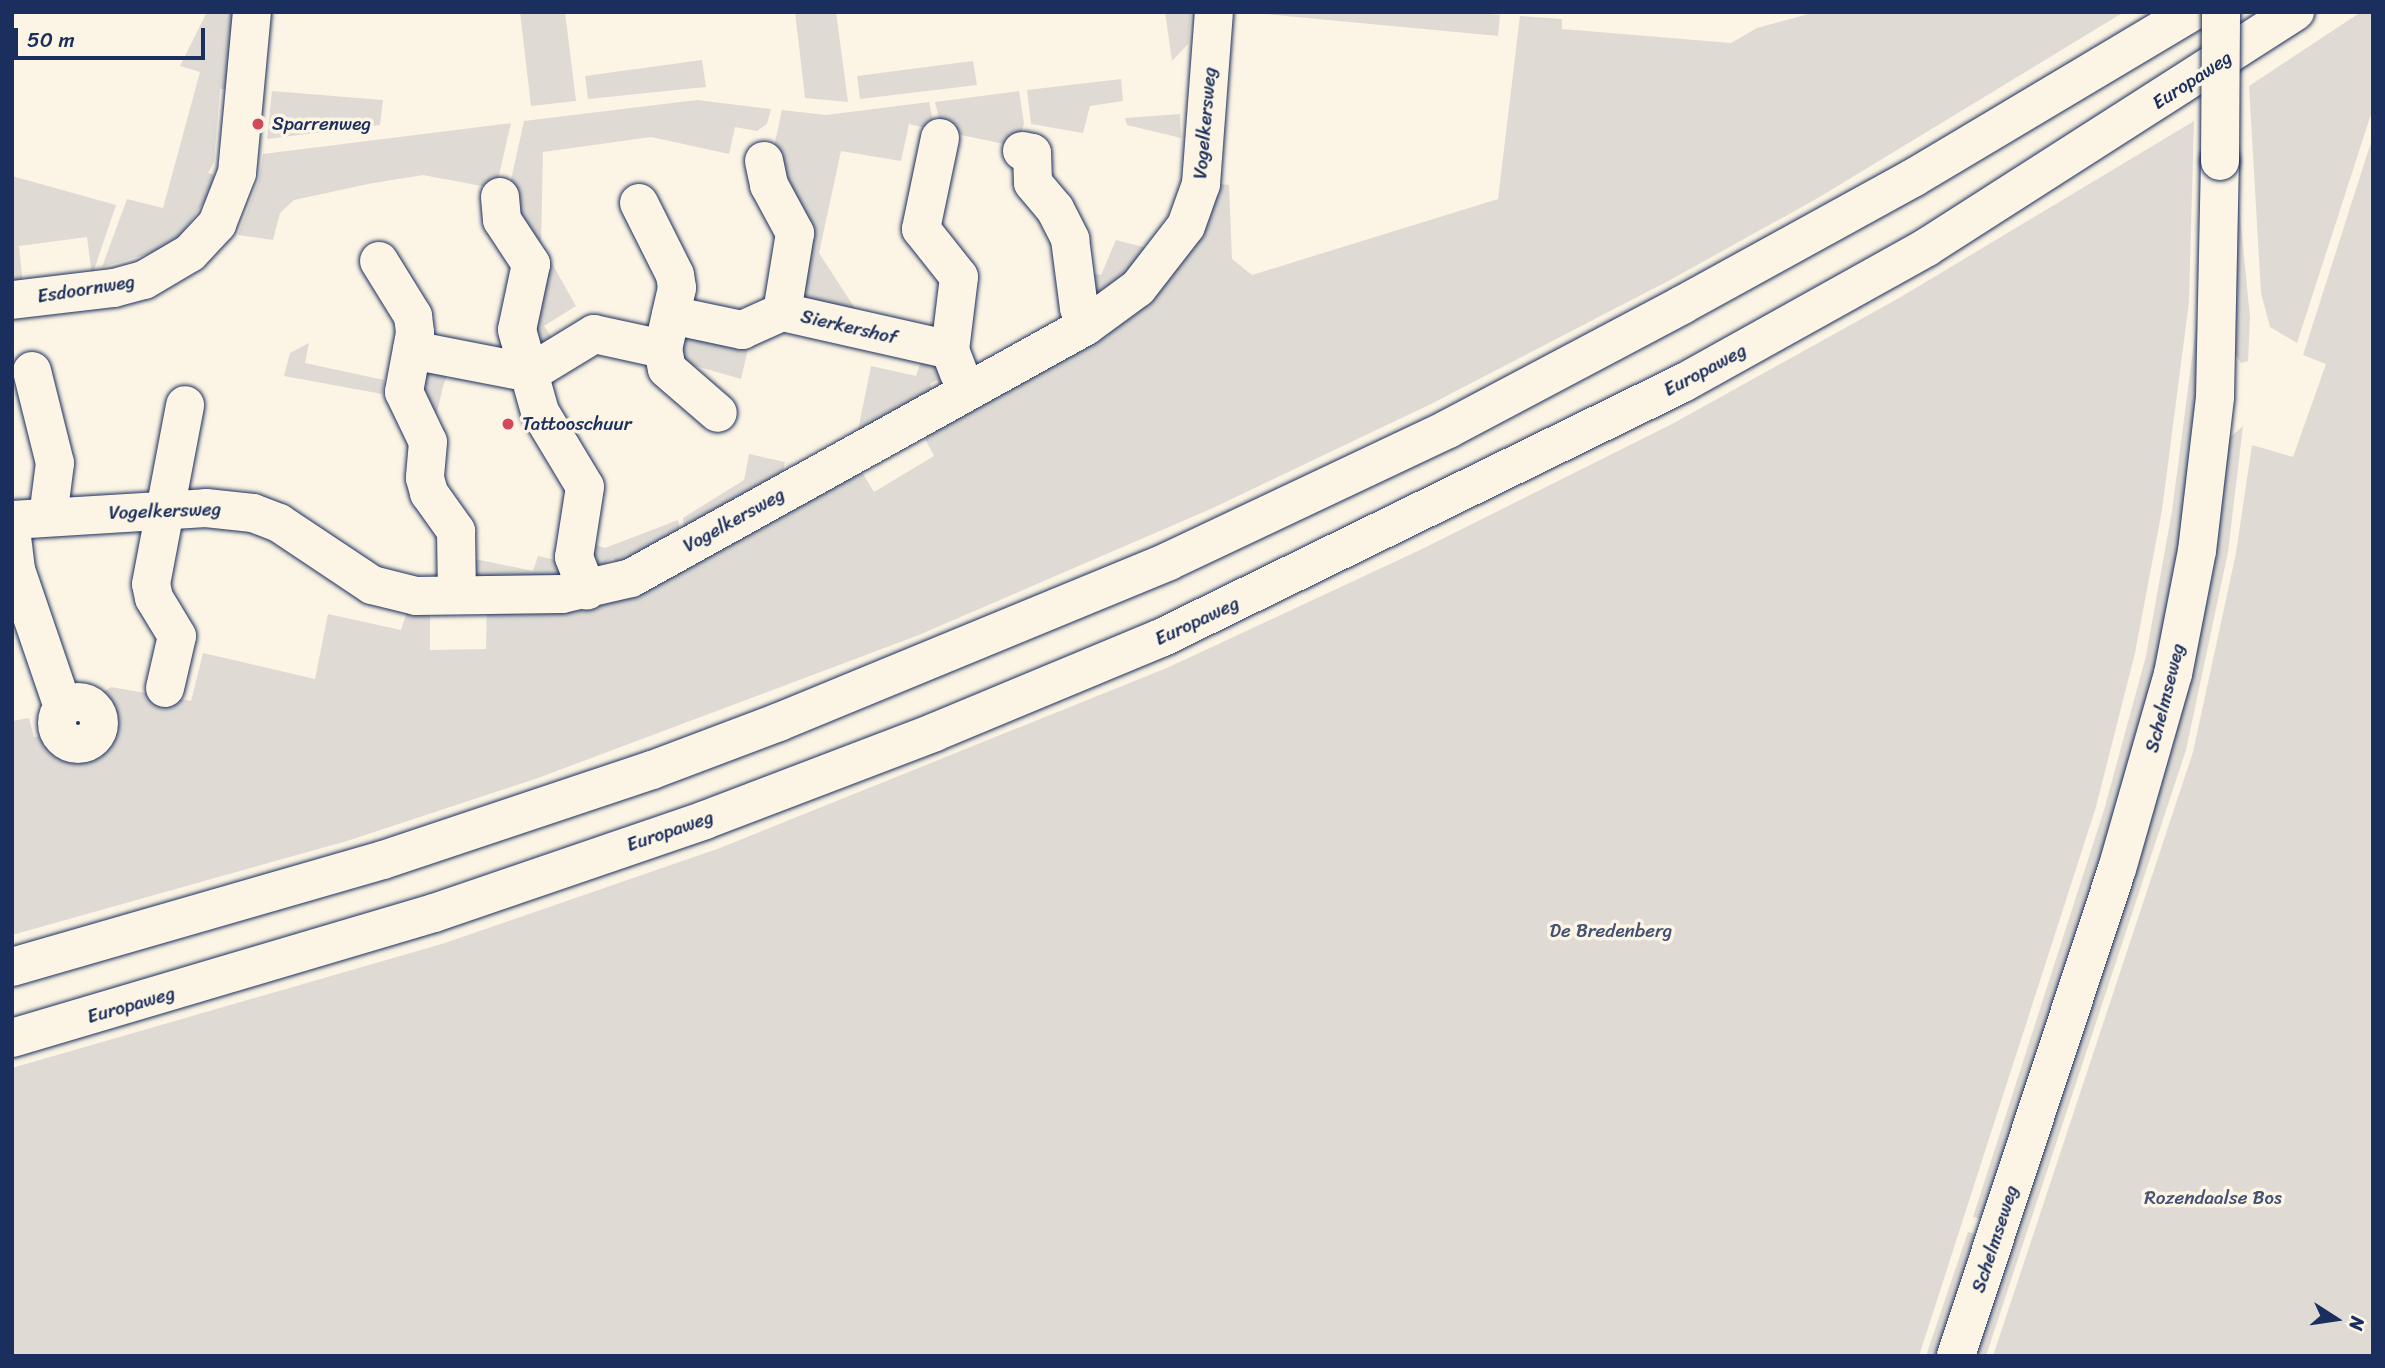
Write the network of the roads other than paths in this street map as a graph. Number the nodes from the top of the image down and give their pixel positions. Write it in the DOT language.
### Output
graph roads {
  1 [pos="251,12"];
  2 [pos="1214,12"];
  3 [pos="2192,12"];
  4 [pos="2221,12"];
  5 [pos="2295,12"];
  6 [pos="940,138"];
  7 [pos="1023,151"];
  8 [pos="764,161"];
  9 [pos="500,197"];
  10 [pos="639,204"];
  11 [pos="379,261"];
  12 [pos="12,300"];
  13 [pos="782,312"];
  14 [pos="1086,326"];
  15 [pos="667,332"];
  16 [pos="950,349"];
  17 [pos="412,350"];
  18 [pos="32,370"];
  19 [pos="530,373"];
  20 [pos="966,391"];
  21 [pos="185,405"];
  22 [pos="718,413"];
  23 [pos="165,510"];
  24 [pos="30,519"];
  25 [pos="12,537"];
  26 [pos="587,591"];
  27 [pos="457,596"];
  28 [pos="165,688"];
  29 [pos="63,707"];
  30 [pos="12,967"];
  31 [pos="12,1038"];
  32 [pos="1956,1356"];
  1 -- 12 [label="main road, Esdoornweg"];
  2 -- 14 [label="main road, Vogelkersweg"];
  3 -- 30 [label="main road"];
  4 -- 32 [label="main road, Schelmseweg, bridge"];
  5 -- 31 [label="main road, Europaweg"];
  6 -- 16 [label="main road"];
  7 -- 14 [label="main road"];
  8 -- 13 [label="main road, Sierkershof"];
  9 -- 19 [label="main road"];
  10 -- 15 [label="main road"];
  11 -- 17 [label="main road"];
  13 -- 15 [label="main road"];
  13 -- 16 [label="main road, Sierkershof"];
  14 -- 20 [label="main road, Vogelkersweg"];
  15 -- 19 [label="main road"];
  15 -- 22 [label="main road"];
  16 -- 20 [label="main road"];
  17 -- 19 [label="main road"];
  17 -- 27 [label="main road"];
  18 -- 24 [label="main road"];
  19 -- 26 [label="main road"];
  20 -- 26 [label="main road, Vogelkersweg"];
  21 -- 23 [label="main road"];
  23 -- 24 [label="main road, Vogelkersweg"];
  23 -- 27 [label="main road, Vogelkersweg"];
  23 -- 28 [label="main road"];
  25 -- 29 [label="main road"];
  26 -- 27 [label="main road, Vogelkersweg"];
}
